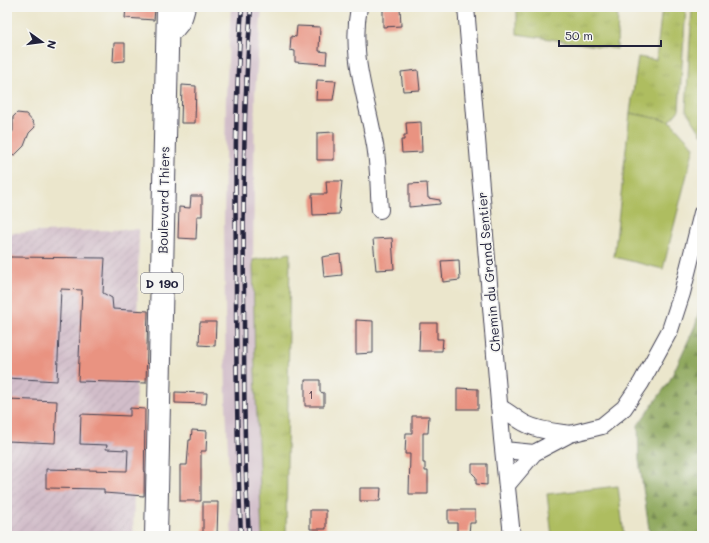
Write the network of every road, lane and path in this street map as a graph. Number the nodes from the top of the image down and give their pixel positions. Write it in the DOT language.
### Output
graph roads {
  1 [pos="168,7"];
  2 [pos="187,7"];
  3 [pos="359,7"];
  4 [pos="466,7"];
  5 [pos="167,30"];
  6 [pos="380,210"];
  7 [pos="702,213"];
  8 [pos="500,408"];
  9 [pos="526,424"];
  10 [pos="570,434"];
  11 [pos="503,444"];
  12 [pos="534,453"];
  13 [pos="507,485"];
  14 [pos="156,536"];
  15 [pos="512,536"];
  1 -- 5 [label="main road, Boulevard Thiers / D 190"];
  2 -- 5 [label="street"];
  3 -- 6 [label="street"];
  4 -- 8 [label="street, Chemin du Grand Sentier"];
  5 -- 14 [label="main road, Boulevard Thiers / D 190"];
  7 -- 10 [label="street"];
  8 -- 9 [label="street"];
  8 -- 11 [label="street, Chemin du Grand Sentier"];
  9 -- 10 [label="street"];
  9 -- 11 [label="street"];
  10 -- 12 [label="street"];
  11 -- 12 [label="street"];
  11 -- 13 [label="street, Chemin du Grand Sentier"];
  12 -- 13 [label="street"];
  13 -- 15 [label="street, Chemin du Grand Sentier"];
}
